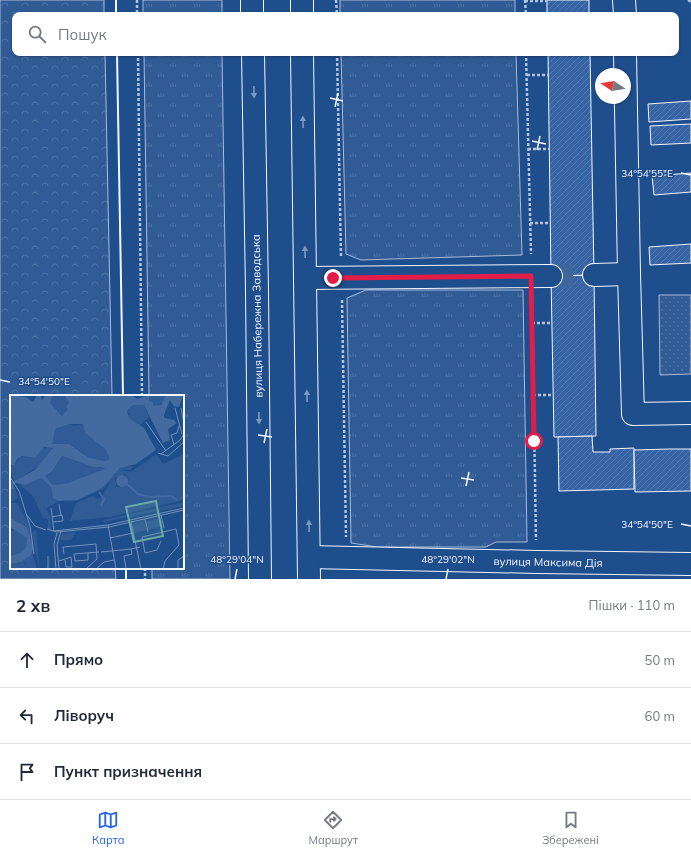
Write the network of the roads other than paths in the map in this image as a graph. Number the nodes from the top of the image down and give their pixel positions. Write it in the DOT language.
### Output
graph roads {
  1 [pos="252,0"];
  2 [pos="302,0"];
  3 [pos="624,0"];
  4 [pos="252,12"];
  5 [pos="302,12"];
  6 [pos="625,12"];
  7 [pos="253,56"];
  8 [pos="302,56"];
  9 [pos="625,56"];
  10 [pos="629,274"];
  11 [pos="594,275"];
  12 [pos="541,276"];
  13 [pos="305,278"];
  14 [pos="691,412"];
  15 [pos="309,557"];
  16 [pos="691,564"];
  17 [pos="515,570"];
  18 [pos="260,579"];
  19 [pos="309,579"];
  1 -- 4 [label="main road"];
  2 -- 5 [label="main road"];
  3 -- 6 [label="main road"];
  7 -- 18 [label="main road, вулиця Набережна Заводська, one-way"];
  13 -- 8 [label="main road, one-way"];
  9 -- 10 [label="main road"];
  10 -- 11 [label="main road"];
  10 -- 14 [label="main road"];
  12 -- 13 [label="main road"];
  15 -- 13 [label="main road, one-way"];
  15 -- 17 [label="main road, вулиця Максима Дія"];
  15 -- 19 [label="main road"];
  16 -- 17 [label="main road, вулиця Максима Дія"];
}
